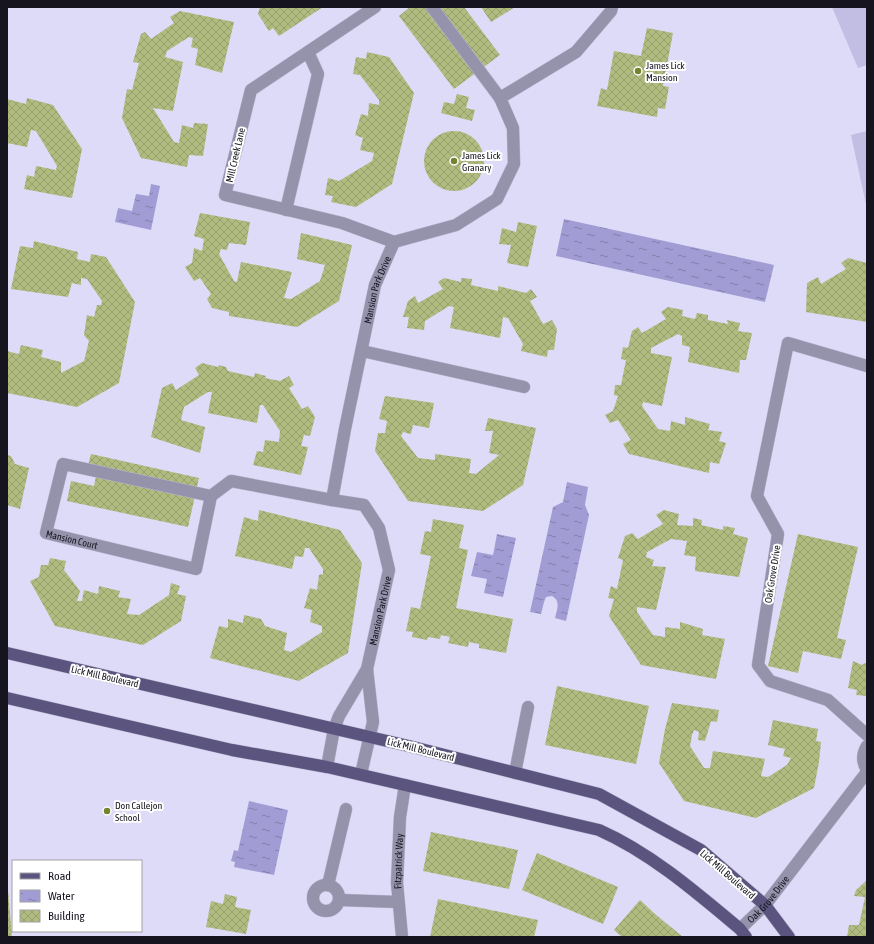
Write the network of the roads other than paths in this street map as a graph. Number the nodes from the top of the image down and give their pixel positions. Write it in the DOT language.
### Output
graph roads {
  1 [pos="375,7"];
  2 [pos="432,7"];
  3 [pos="612,7"];
  4 [pos="308,52"];
  5 [pos="500,98"];
  6 [pos="286,210"];
  7 [pos="394,242"];
  8 [pos="362,351"];
  9 [pos="867,366"];
  10 [pos="524,388"];
  11 [pos="211,496"];
  12 [pos="332,500"];
  13 [pos="7,653"];
  14 [pos="367,669"];
  15 [pos="7,698"];
  16 [pos="528,707"];
  17 [pos="334,729"];
  18 [pos="867,735"];
  19 [pos="369,736"];
  20 [pos="867,746"];
  21 [pos="326,767"];
  22 [pos="867,771"];
  23 [pos="515,773"];
  24 [pos="361,774"];
  25 [pos="405,785"];
  26 [pos="346,809"];
  27 [pos="328,885"];
  28 [pos="340,900"];
  29 [pos="398,902"];
  30 [pos="765,906"];
  31 [pos="743,933"];
  32 [pos="402,937"];
  33 [pos="789,937"];
  1 -- 4 [label="street, Mill Creek Lane"];
  2 -- 5 [label="street"];
  3 -- 5 [label="street"];
  4 -- 6 [label="street"];
  4 -- 6 [label="street, Mill Creek Lane"];
  5 -- 7 [label="street"];
  6 -- 7 [label="street, Mill Creek Lane"];
  7 -- 8 [label="street, Mansion Park Drive"];
  8 -- 10 [label="street"];
  8 -- 12 [label="street, Mansion Park Drive"];
  9 -- 18 [label="street, Oak Grove Drive"];
  11 -- 11 [label="street, Mansion Court"];
  11 -- 12 [label="street"];
  12 -- 14 [label="street, Mansion Park Drive"];
  13 -- 17 [label="main road, Lick Mill Boulevard"];
  14 -- 17 [label="street, Mansion Park Drive"];
  14 -- 19 [label="street, Mansion Park Drive"];
  15 -- 21 [label="main road"];
  16 -- 23 [label="street"];
  17 -- 19 [label="main road, Lick Mill Boulevard"];
  17 -- 21 [label="street, Mansion Park Drive"];
  19 -- 23 [label="main road, Lick Mill Boulevard"];
  19 -- 24 [label="street, Mansion Park Drive"];
  20 -- 22 [label="street, Oak Grove Drive"];
  21 -- 24 [label="main road"];
  22 -- 30 [label="street, Oak Grove Drive"];
  23 -- 30 [label="main road, Lick Mill Boulevard"];
  24 -- 25 [label="main road"];
  25 -- 29 [label="street, Fitzpatrick Way"];
  25 -- 31 [label="main road"];
  26 -- 27 [label="street"];
  27 -- 28 [label="street"];
  27 -- 28 [label="street"];
  28 -- 29 [label="street"];
  29 -- 32 [label="street, Fitzpatrick Way"];
  30 -- 31 [label="street, Oak Grove Drive"];
  30 -- 33 [label="main road, Lick Mill Boulevard"];
}
